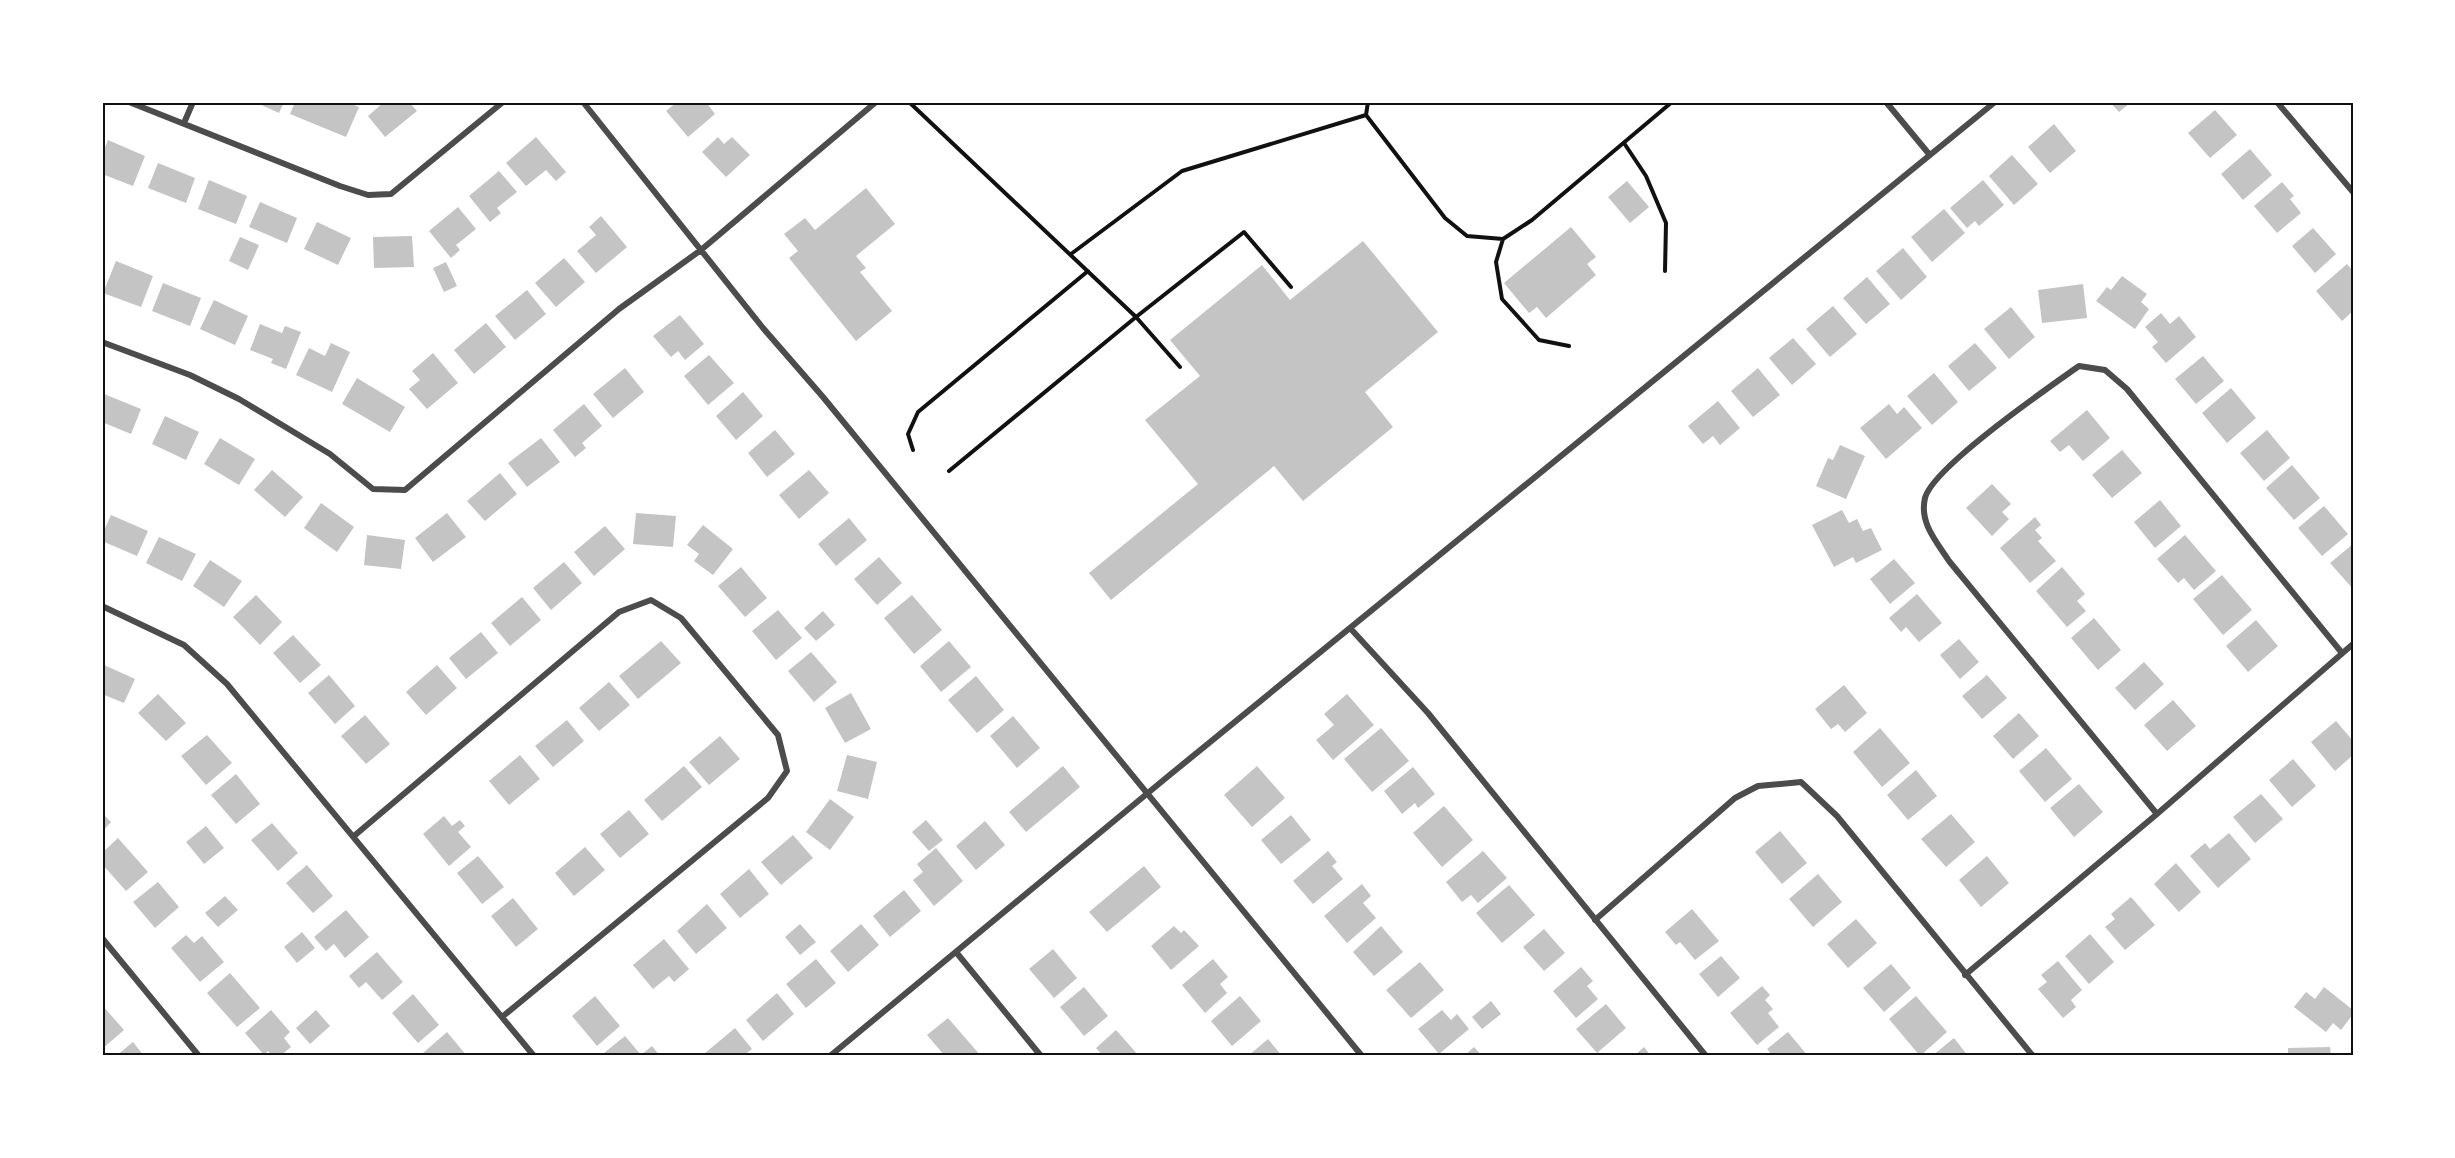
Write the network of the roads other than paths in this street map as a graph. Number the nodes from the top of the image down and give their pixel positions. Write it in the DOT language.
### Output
graph roads {
  1 [pos="129,102"];
  2 [pos="193,102"];
  3 [pos="503,102"];
  4 [pos="583,102"];
  5 [pos="876,102"];
  6 [pos="1886,102"];
  7 [pos="1995,102"];
  8 [pos="2277,102"];
  9 [pos="184,123"];
  10 [pos="1929,154"];
  11 [pos="2353,192"];
  12 [pos="701,250"];
  13 [pos="102,342"];
  14 [pos="102,606"];
  15 [pos="1350,628"];
  16 [pos="2353,644"];
  17 [pos="2342,653"];
  18 [pos="1148,794"];
  19 [pos="2157,814"];
  20 [pos="354,836"];
  21 [pos="1595,920"];
  22 [pos="102,938"];
  23 [pos="956,951"];
  24 [pos="1965,975"];
  25 [pos="502,1017"];
  26 [pos="199,1056"];
  27 [pos="534,1056"];
  28 [pos="830,1056"];
  29 [pos="1041,1056"];
  30 [pos="1362,1056"];
  31 [pos="1706,1056"];
  32 [pos="2033,1056"];
  1 -- 9 [label="street"];
  2 -- 9 [label="street"];
  3 -- 9 [label="street"];
  4 -- 12 [label="street"];
  5 -- 12 [label="street"];
  6 -- 10 [label="street"];
  7 -- 10 [label="street"];
  8 -- 11 [label="street"];
  10 -- 15 [label="street"];
  12 -- 13 [label="street"];
  12 -- 18 [label="street"];
  14 -- 20 [label="street"];
  15 -- 18 [label="street"];
  15 -- 21 [label="street"];
  16 -- 17 [label="street"];
  17 -- 19 [label="street"];
  17 -- 19 [label="street"];
  18 -- 23 [label="street"];
  18 -- 30 [label="street"];
  19 -- 24 [label="street"];
  20 -- 25 [label="street"];
  20 -- 25 [label="street"];
  21 -- 24 [label="street"];
  21 -- 31 [label="street"];
  22 -- 26 [label="street"];
  23 -- 28 [label="street"];
  23 -- 29 [label="street"];
  24 -- 32 [label="street"];
  25 -- 27 [label="street"];
}
